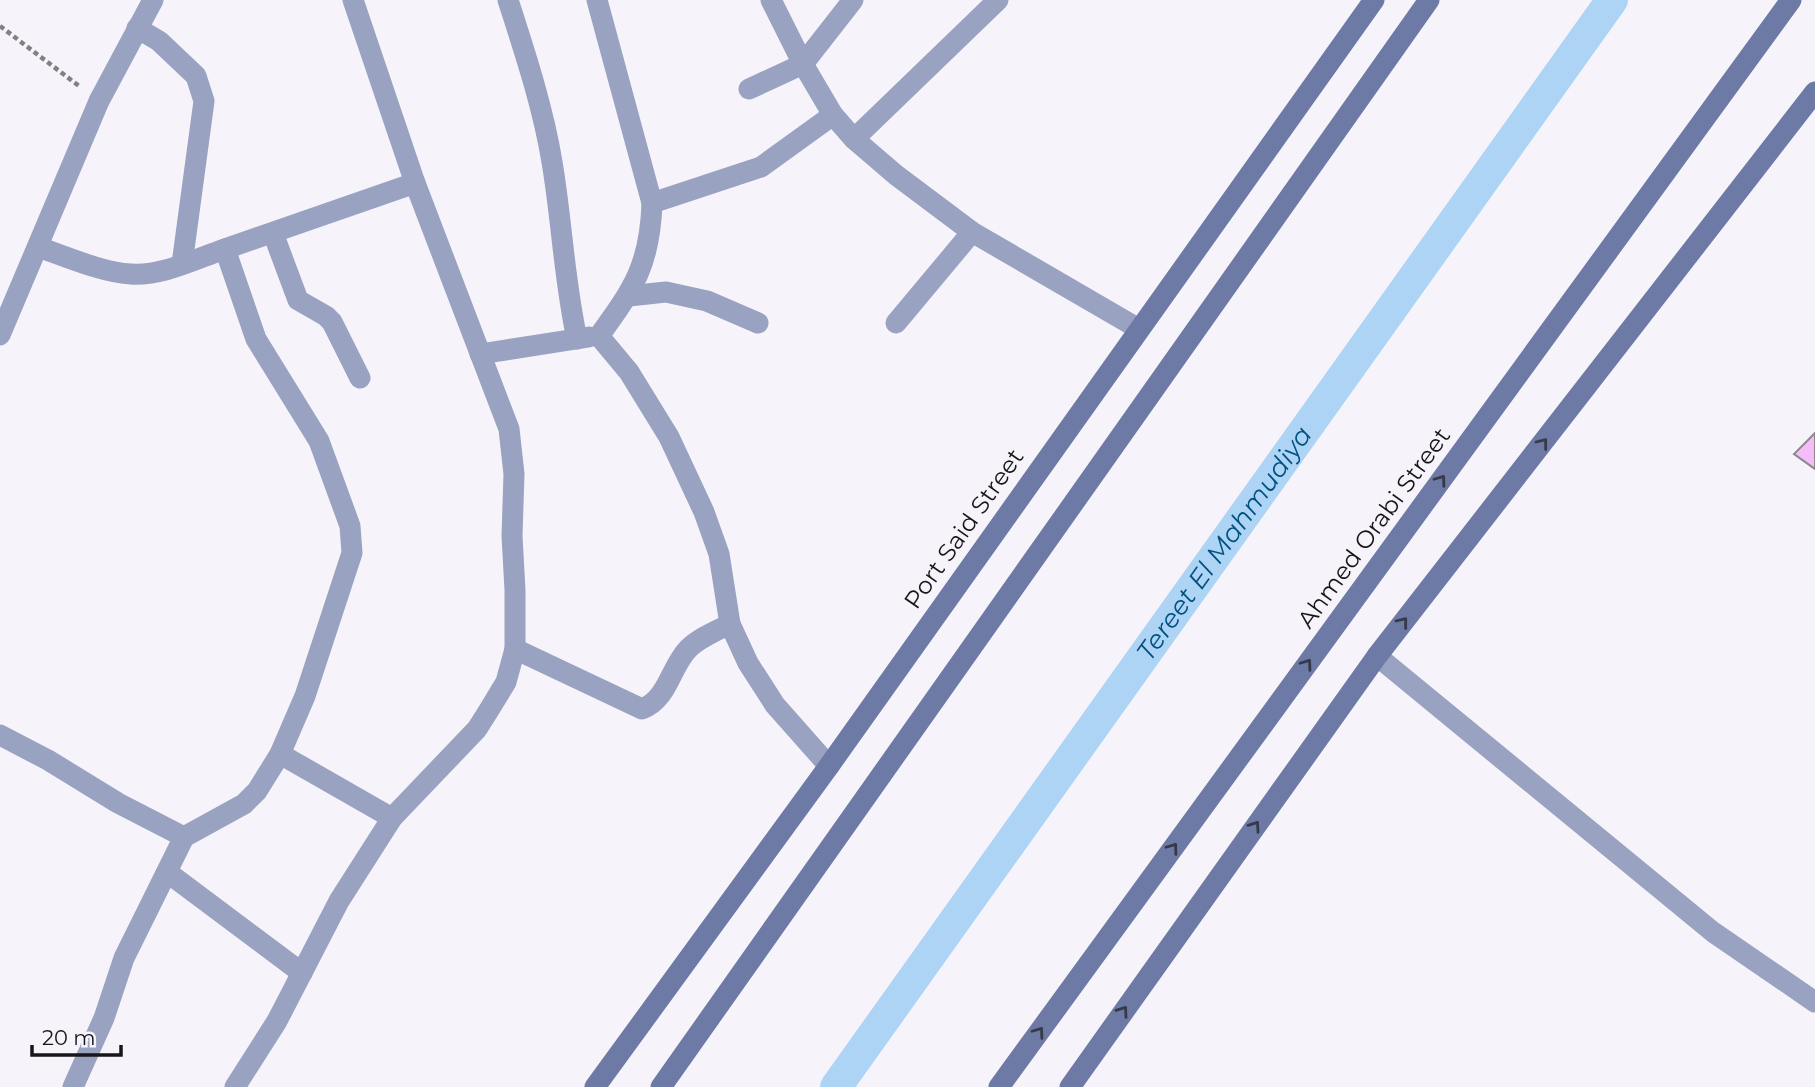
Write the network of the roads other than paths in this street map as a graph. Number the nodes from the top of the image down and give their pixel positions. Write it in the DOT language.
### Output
graph roads {
  1 [pos="153,0"];
  2 [pos="353,0"];
  3 [pos="508,0"];
  4 [pos="597,0"];
  5 [pos="771,0"];
  6 [pos="853,0"];
  7 [pos="998,0"];
  8 [pos="1374,0"];
  9 [pos="1429,0"];
  10 [pos="1791,0"];
  11 [pos="137,28"];
  12 [pos="803,65"];
  13 [pos="749,89"];
  14 [pos="1815,92"];
  15 [pos="833,115"];
  16 [pos="854,139"];
  17 [pos="415,183"];
  18 [pos="652,203"];
  19 [pos="972,232"];
  20 [pos="273,233"];
  21 [pos="38,247"];
  22 [pos="225,249"];
  23 [pos="182,264"];
  24 [pos="629,296"];
  25 [pos="758,323"];
  26 [pos="895,323"];
  27 [pos="1139,329"];
  28 [pos="0,335"];
  29 [pos="599,336"];
  30 [pos="577,338"];
  31 [pos="480,354"];
  32 [pos="360,378"];
  33 [pos="730,624"];
  34 [pos="514,649"];
  35 [pos="1377,656"];
  36 [pos="0,735"];
  37 [pos="280,754"];
  38 [pos="829,766"];
  39 [pos="392,818"];
  40 [pos="184,837"];
  41 [pos="167,872"];
  42 [pos="302,973"];
  43 [pos="1815,1002"];
  44 [pos="73,1087"];
  45 [pos="235,1087"];
  46 [pos="595,1087"];
  47 [pos="661,1087"];
  48 [pos="999,1087"];
  49 [pos="1069,1087"];
  1 -- 11 [label="street"];
  2 -- 17 [label="street"];
  3 -- 30 [label="street"];
  4 -- 18 [label="street"];
  5 -- 12 [label="street"];
  6 -- 12 [label="street"];
  7 -- 16 [label="street"];
  8 -- 27 [label="main road, Port Said Street"];
  9 -- 47 [label="main road"];
  48 -- 10 [label="main road, Ahmed Orabi Street, one-way"];
  11 -- 21 [label="street"];
  11 -- 23 [label="street"];
  12 -- 13 [label="street"];
  12 -- 15 [label="street"];
  35 -- 14 [label="main road, one-way"];
  15 -- 16 [label="street"];
  15 -- 18 [label="street"];
  16 -- 19 [label="street"];
  17 -- 20 [label="street"];
  17 -- 31 [label="street"];
  18 -- 24 [label="street"];
  19 -- 26 [label="street"];
  19 -- 27 [label="street"];
  20 -- 22 [label="street"];
  20 -- 32 [label="street"];
  21 -- 23 [label="street"];
  21 -- 28 [label="street"];
  22 -- 23 [label="street"];
  22 -- 37 [label="street"];
  24 -- 25 [label="street"];
  24 -- 29 [label="street"];
  27 -- 38 [label="main road, Port Said Street"];
  29 -- 30 [label="street"];
  29 -- 33 [label="street"];
  30 -- 31 [label="street"];
  31 -- 34 [label="street"];
  33 -- 34 [label="street"];
  33 -- 38 [label="street"];
  34 -- 39 [label="street"];
  35 -- 43 [label="street"];
  49 -- 35 [label="main road, one-way"];
  36 -- 40 [label="street"];
  37 -- 39 [label="street"];
  37 -- 40 [label="street"];
  38 -- 46 [label="main road, Port Said Street"];
  39 -- 42 [label="street"];
  40 -- 41 [label="street"];
  41 -- 42 [label="street"];
  41 -- 44 [label="street"];
  42 -- 45 [label="street"];
}
